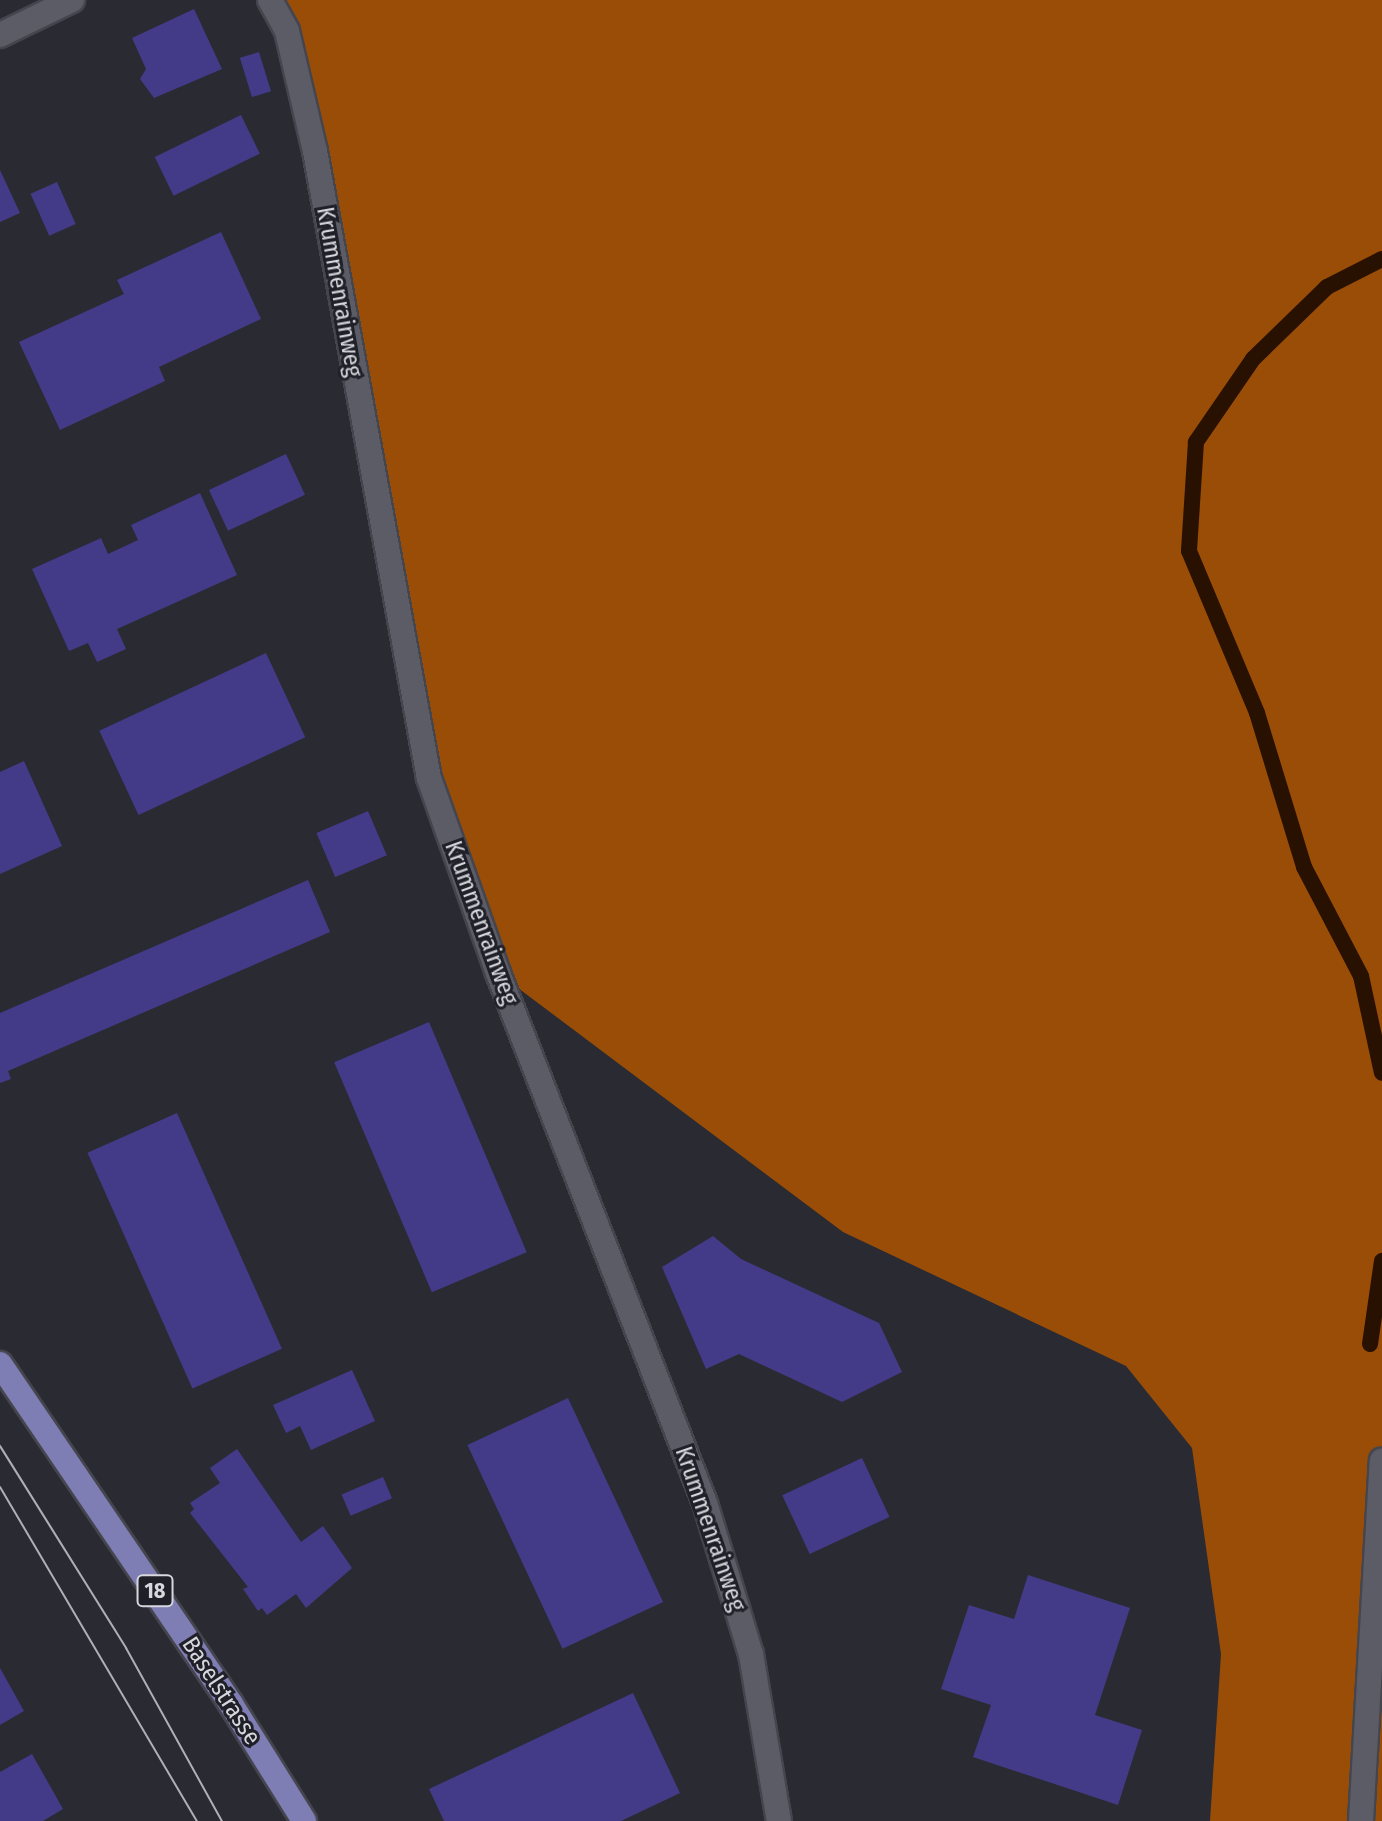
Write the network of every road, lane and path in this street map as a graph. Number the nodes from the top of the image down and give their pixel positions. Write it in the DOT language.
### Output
graph roads {
  1 [pos="72,0"];
  2 [pos="270,0"];
  3 [pos="0,35"];
  4 [pos="0,1364"];
  5 [pos="1382,1461"];
  6 [pos="304,1821"];
  7 [pos="779,1821"];
  8 [pos="1361,1821"];
  1 -- 3 [label="street"];
  2 -- 7 [label="street, Krummenrainweg"];
  4 -- 6 [label="main road, Baselstrasse / 18"];
  5 -- 8 [label="street"];
}
